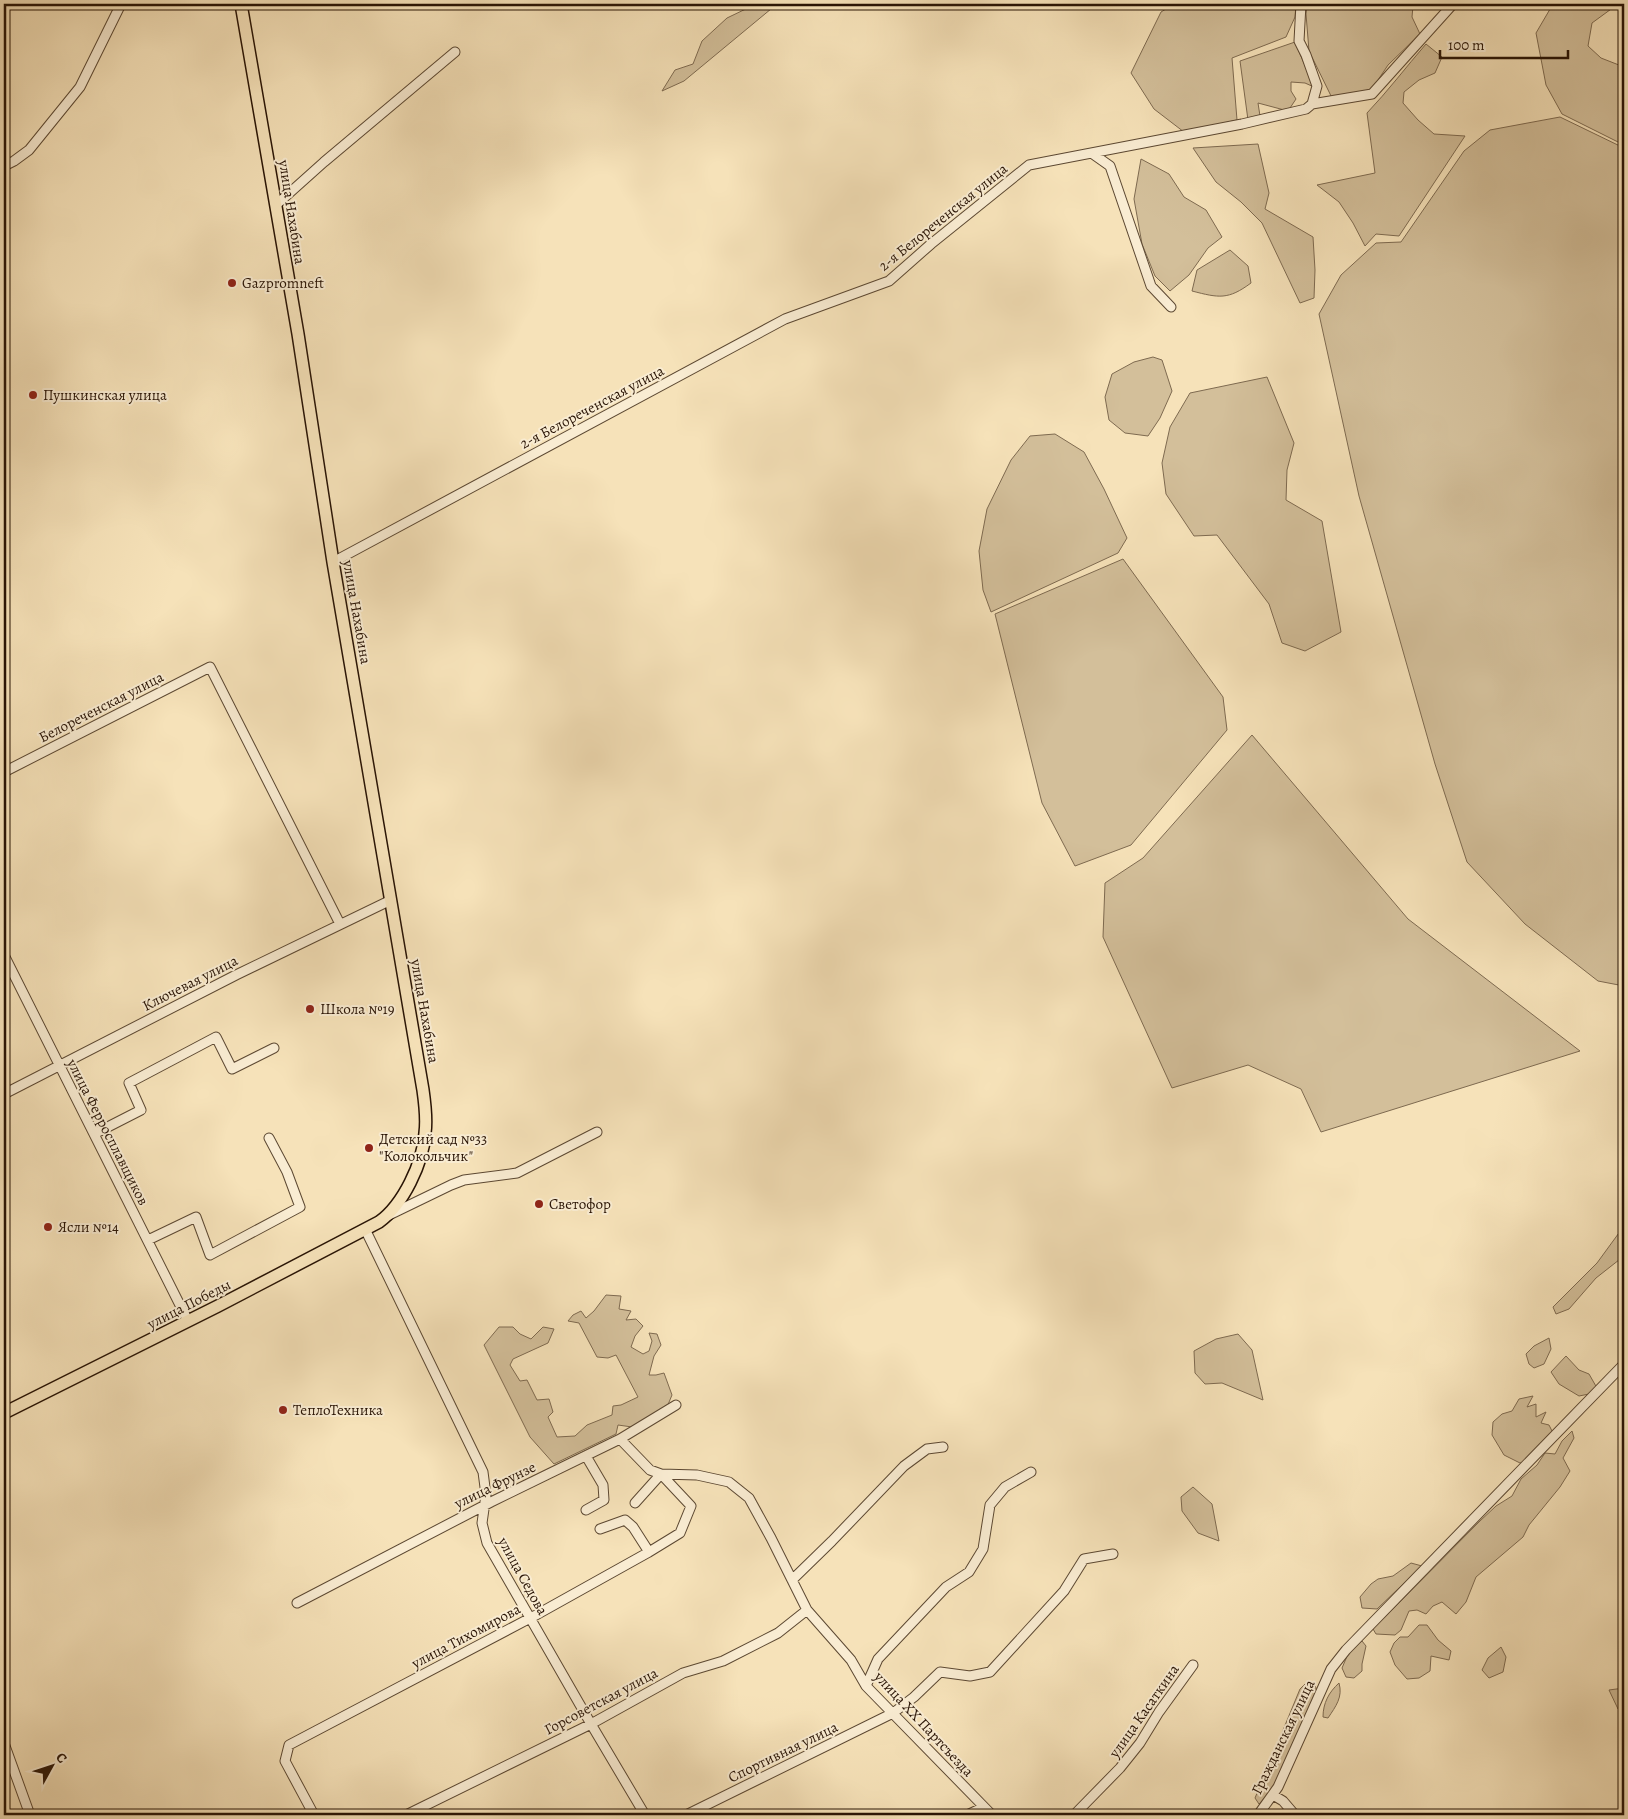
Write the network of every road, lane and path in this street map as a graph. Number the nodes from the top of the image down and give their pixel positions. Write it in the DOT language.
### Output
graph roads {
  1 [pos="121,4"];
  2 [pos="241,4"];
  3 [pos="1301,4"];
  4 [pos="1452,4"];
  5 [pos="455,52"];
  6 [pos="1312,104"];
  7 [pos="1093,154"];
  8 [pos="4,166"];
  9 [pos="276,205"];
  10 [pos="1171,307"];
  11 [pos="333,562"];
  12 [pos="4,772"];
  13 [pos="391,900"];
  14 [pos="340,924"];
  15 [pos="4,956"];
  16 [pos="274,1048"];
  17 [pos="59,1066"];
  18 [pos="4,1094"];
  19 [pos="597,1132"];
  20 [pos="94,1134"];
  21 [pos="269,1138"];
  22 [pos="386,1216"];
  23 [pos="365,1229"];
  24 [pos="148,1240"];
  25 [pos="188,1321"];
  26 [pos="1624,1364"];
  27 [pos="676,1405"];
  28 [pos="4,1413"];
  29 [pos="620,1439"];
  30 [pos="943,1447"];
  31 [pos="586,1456"];
  32 [pos="1031,1472"];
  33 [pos="661,1474"];
  34 [pos="635,1503"];
  35 [pos="483,1506"];
  36 [pos="586,1510"];
  37 [pos="600,1530"];
  38 [pos="649,1552"];
  39 [pos="1113,1554"];
  40 [pos="792,1580"];
  41 [pos="297,1603"];
  42 [pos="807,1610"];
  43 [pos="530,1618"];
  44 [pos="1194,1665"];
  45 [pos="866,1686"];
  46 [pos="893,1713"];
  47 [pos="591,1724"];
  48 [pos="4,1744"];
  49 [pos="1273,1796"];
  50 [pos="984,1807"];
  51 [pos="30,1815"];
  52 [pos="314,1815"];
  53 [pos="406,1815"];
  54 [pos="645,1815"];
  55 [pos="686,1815"];
  56 [pos="967,1815"];
  57 [pos="992,1815"];
  58 [pos="1074,1815"];
  59 [pos="1258,1815"];
  60 [pos="1295,1815"];
  1 -- 8 [label="street"];
  2 -- 9 [label="main road, улица Нахабина"];
  3 -- 6 [label="street"];
  4 -- 6 [label="street, 2-я Белореченская улица"];
  5 -- 9 [label="street"];
  6 -- 7 [label="street, 2-я Белореченская улица"];
  7 -- 10 [label="street"];
  7 -- 11 [label="street, 2-я Белореченская улица"];
  9 -- 11 [label="main road, улица Нахабина"];
  11 -- 13 [label="main road, улица Нахабина"];
  12 -- 14 [label="street, Белореченская улица"];
  13 -- 14 [label="street, Ключевая улица"];
  13 -- 22 [label="main road, улица Нахабина"];
  14 -- 17 [label="street, Ключевая улица"];
  15 -- 17 [label="street, улица Ферросплавщиков"];
  16 -- 20 [label="street"];
  17 -- 18 [label="street, Ключевая улица"];
  17 -- 20 [label="street, улица Ферросплавщиков"];
  19 -- 22 [label="street"];
  20 -- 24 [label="street, улица Ферросплавщиков"];
  21 -- 24 [label="street"];
  22 -- 23 [label="main road, улица Победы"];
  23 -- 25 [label="main road, улица Победы"];
  23 -- 35 [label="street, улица Седова"];
  24 -- 25 [label="street, улица Ферросплавщиков"];
  25 -- 28 [label="main road, улица Победы"];
  26 -- 49 [label="street, Гражданская улица"];
  27 -- 29 [label="street, улица Фрунзе"];
  29 -- 31 [label="street, улица Фрунзе"];
  29 -- 33 [label="street"];
  30 -- 40 [label="street"];
  31 -- 35 [label="street, улица Фрунзе"];
  31 -- 36 [label="street"];
  32 -- 45 [label="street"];
  33 -- 34 [label="street"];
  33 -- 38 [label="street, улица Тихомирова"];
  33 -- 40 [label="street, улица XX Партсъезда"];
  35 -- 41 [label="street, улица Фрунзе"];
  35 -- 43 [label="street, улица Седова"];
  37 -- 38 [label="street"];
  38 -- 43 [label="street, улица Тихомирова"];
  39 -- 46 [label="street, Спортивная улица"];
  40 -- 42 [label="street, улица XX Партсъезда"];
  42 -- 45 [label="street, улица XX Партсъезда"];
  42 -- 47 [label="street, Горсоветская улица"];
  43 -- 47 [label="street, улица Седова"];
  43 -- 52 [label="street, улица Тихомирова"];
  44 -- 58 [label="street, улица Касаткина"];
  45 -- 46 [label="street, улица XX Партсъезда"];
  46 -- 50 [label="street, улица XX Партсъезда"];
  46 -- 55 [label="street, Спортивная улица"];
  47 -- 53 [label="street, Горсоветская улица"];
  47 -- 54 [label="street, улица Седова"];
  48 -- 51 [label="street"];
  49 -- 59 [label="street, Гражданская улица"];
  49 -- 60 [label="street"];
  50 -- 56 [label="street"];
  50 -- 57 [label="street, улица XX Партсъезда"];
}
